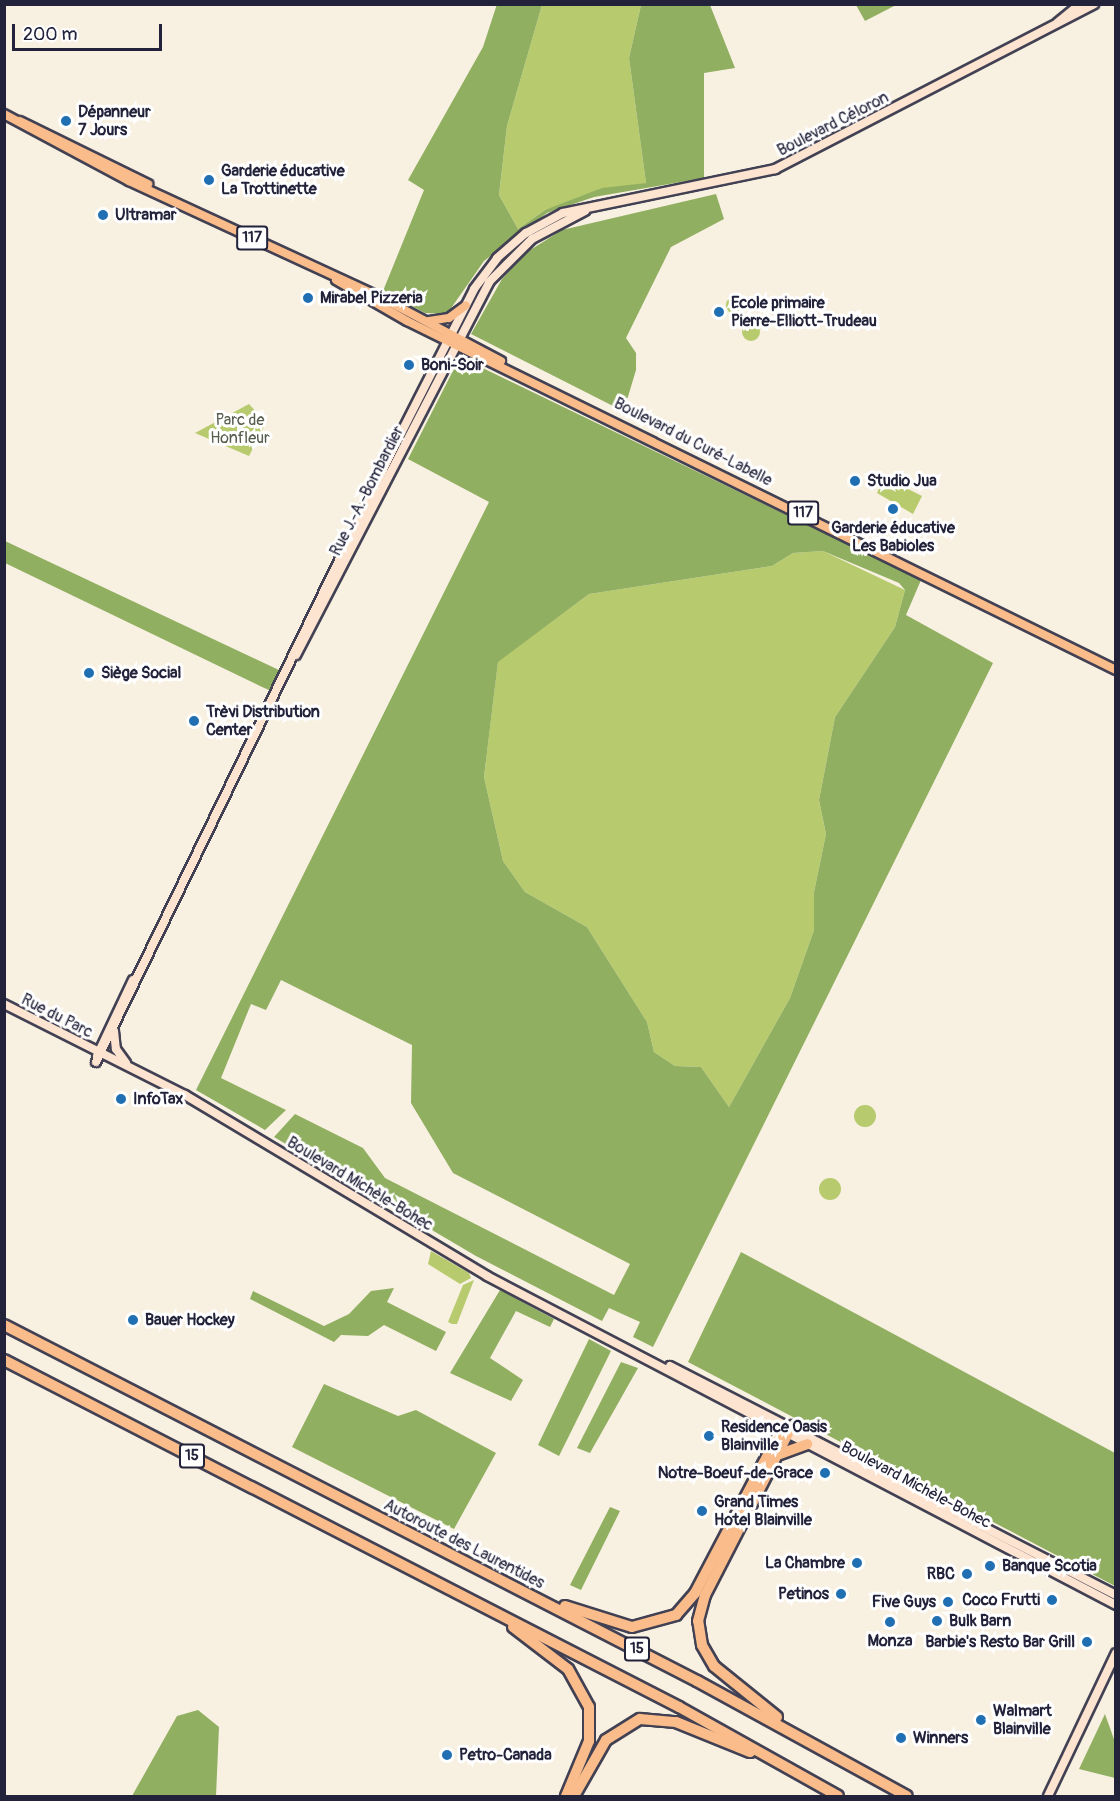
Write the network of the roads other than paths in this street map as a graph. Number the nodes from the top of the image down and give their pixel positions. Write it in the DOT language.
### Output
graph roads {
  1 [pos="1080,4"];
  2 [pos="1094,4"];
  3 [pos="1056,25"];
  4 [pos="4,114"];
  5 [pos="606,204"];
  6 [pos="336,280"];
  7 [pos="466,305"];
  8 [pos="427,321"];
  9 [pos="454,339"];
  10 [pos="1116,670"];
  11 [pos="142,966"];
  12 [pos="4,1004"];
  13 [pos="114,1029"];
  14 [pos="100,1052"];
  15 [pos="129,1067"];
  16 [pos="4,1324"];
  17 [pos="4,1360"];
  18 [pos="786,1428"];
  19 [pos="807,1444"];
  20 [pos="780,1454"];
  21 [pos="529,1594"];
  22 [pos="1116,1595"];
  23 [pos="1113,1604"];
  24 [pos="486,1608"];
  25 [pos="1116,1614"];
  26 [pos="1116,1653"];
  27 [pos="801,1736"];
  28 [pos="781,1764"];
  29 [pos="566,1797"];
  30 [pos="574,1797"];
  31 [pos="838,1797"];
  32 [pos="907,1797"];
  33 [pos="1048,1797"];
  1 -- 3 [label="street, Boulevard Céloron"];
  2 -- 3 [label="street, Boulevard Céloron"];
  3 -- 5 [label="street, Boulevard Céloron"];
  4 -- 6 [label="main road, Boulevard du Curé-Labelle / 117"];
  5 -- 7 [label="street, Boulevard Céloron"];
  5 -- 9 [label="street, Boulevard Céloron"];
  6 -- 8 [label="main road, Boulevard du Curé-Labelle / 117"];
  6 -- 9 [label="main road, Boulevard du Curé-Labelle / 117"];
  7 -- 8 [label="main road"];
  7 -- 9 [label="street, Boulevard Céloron"];
  8 -- 9 [label="main road, Boulevard du Curé-Labelle / 117"];
  9 -- 10 [label="main road, Boulevard du Curé-Labelle / 117"];
  9 -- 11 [label="street, Rue J.-A.-Bombardier"];
  11 -- 13 [label="street, Rue J.-A.-Bombardier"];
  11 -- 14 [label="street, Rue J.-A.-Bombardier"];
  12 -- 14 [label="street, Rue du Parc"];
  13 -- 14 [label="street, Rue J.-A.-Bombardier"];
  13 -- 15 [label="street"];
  14 -- 15 [label="street, Boulevard Michèle-Bohec"];
  15 -- 18 [label="street, Boulevard Michèle-Bohec"];
  16 -- 21 [label="highway, Autoroute des Laurentides / 15"];
  17 -- 24 [label="highway, 15"];
  18 -- 19 [label="street, Boulevard Michèle-Bohec"];
  18 -- 20 [label="highway"];
  18 -- 21 [label="highway"];
  18 -- 22 [label="street, Boulevard Michèle-Bohec"];
  19 -- 20 [label="highway"];
  19 -- 23 [label="street, Boulevard Michèle-Bohec"];
  20 -- 27 [label="highway"];
  21 -- 27 [label="highway, Autoroute des Laurentides / 15"];
  23 -- 25 [label="street"];
  24 -- 28 [label="highway, 15"];
  24 -- 29 [label="highway"];
  26 -- 33 [label="street"];
  27 -- 32 [label="highway, Autoroute des Laurentides / 15"];
  28 -- 30 [label="highway"];
  28 -- 31 [label="highway, 15"];
}
